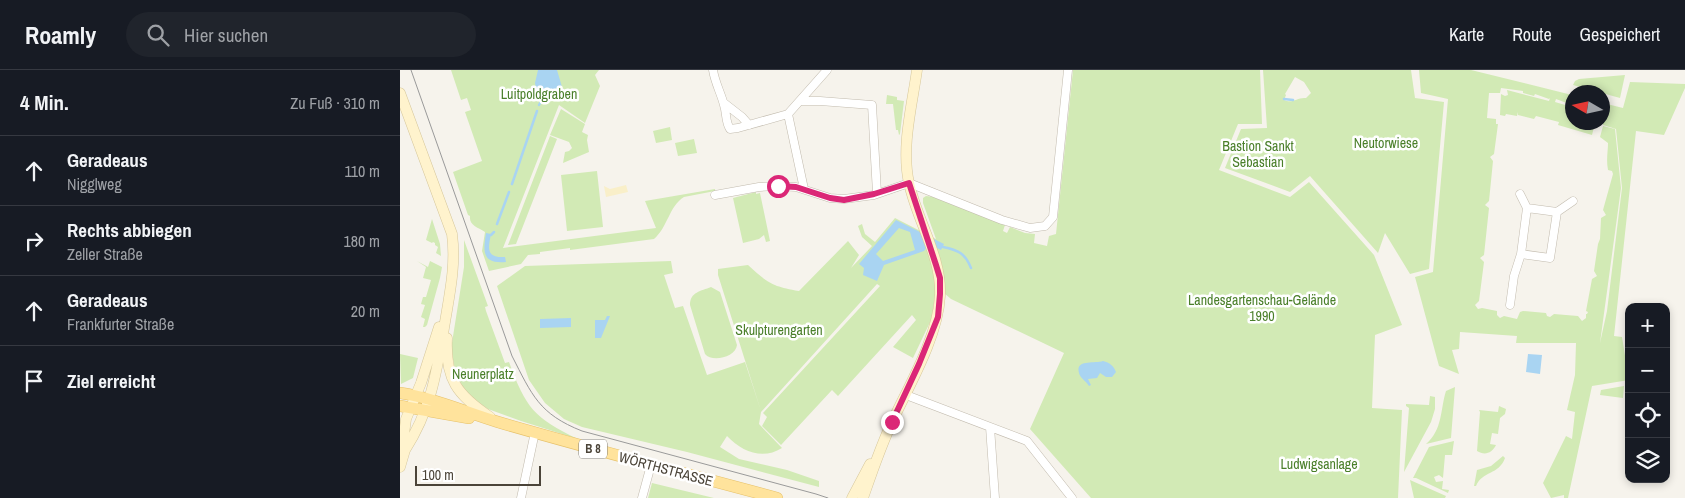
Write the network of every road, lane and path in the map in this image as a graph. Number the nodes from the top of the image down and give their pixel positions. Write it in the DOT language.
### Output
graph roads {
  1 [pos="712,70"];
  2 [pos="827,70"];
  3 [pos="917,70"];
  4 [pos="1068,70"];
  5 [pos="400,94"];
  6 [pos="801,101"];
  7 [pos="724,103"];
  8 [pos="788,114"];
  9 [pos="749,125"];
  10 [pos="909,183"];
  11 [pos="804,189"];
  12 [pos="877,193"];
  13 [pos="1520,194"];
  14 [pos="715,195"];
  15 [pos="1573,201"];
  16 [pos="1527,208"];
  17 [pos="1557,212"];
  18 [pos="1521,254"];
  19 [pos="450,295"];
  20 [pos="1510,305"];
  21 [pos="400,393"];
  22 [pos="906,395"];
  23 [pos="416,396"];
  24 [pos="430,400"];
  25 [pos="405,407"];
  26 [pos="425,411"];
  27 [pos="498,422"];
  28 [pos="990,427"];
  29 [pos="535,432"];
  30 [pos="885,439"];
  31 [pos="404,450"];
  32 [pos="651,465"];
  33 [pos="400,467"];
  34 [pos="522,498"];
  35 [pos="642,498"];
  36 [pos="777,498"];
  37 [pos="852,498"];
  38 [pos="863,498"];
  39 [pos="995,498"];
  40 [pos="1072,498"];
  1 -- 7 [label="street"];
  2 -- 6 [label="street"];
  3 -- 10 [label="street"];
  4 -- 10 [label="street"];
  5 -- 19 [label="street, B 8"];
  6 -- 8 [label="street"];
  6 -- 12 [label="street"];
  7 -- 9 [label="street"];
  7 -- 9 [label="street"];
  8 -- 9 [label="street"];
  8 -- 11 [label="street"];
  10 -- 12 [label="street"];
  10 -- 22 [label="street"];
  11 -- 12 [label="street"];
  11 -- 14 [label="street"];
  13 -- 16 [label="street"];
  15 -- 17 [label="street"];
  16 -- 17 [label="street"];
  16 -- 18 [label="street"];
  17 -- 18 [label="street"];
  18 -- 20 [label="street"];
  19 -- 23 [label="street, B 8"];
  19 -- 24 [label="street, B 8"];
  19 -- 27 [label="street, B 8"];
  21 -- 23 [label="main road, WÖRTHSTRASSE"];
  22 -- 28 [label="street"];
  22 -- 30 [label="street"];
  23 -- 24 [label="main road, WÖRTHSTRASSE"];
  23 -- 25 [label="street, B 8"];
  24 -- 26 [label="street, B 8"];
  24 -- 27 [label="main road, WÖRTHSTRASSE / B 8"];
  25 -- 26 [label="main road, WÖRTHSTRASSE"];
  25 -- 31 [label="street"];
  26 -- 27 [label="main road, WÖRTHSTRASSE / B 8"];
  26 -- 31 [label="street"];
  27 -- 29 [label="main road, WÖRTHSTRASSE / B 8"];
  28 -- 39 [label="street"];
  28 -- 40 [label="street"];
  29 -- 32 [label="main road, WÖRTHSTRASSE / B 8"];
  29 -- 34 [label="street"];
  30 -- 37 [label="street"];
  30 -- 38 [label="street"];
  31 -- 33 [label="street"];
  32 -- 35 [label="street"];
  32 -- 36 [label="main road, WÖRTHSTRASSE / B 8"];
}
